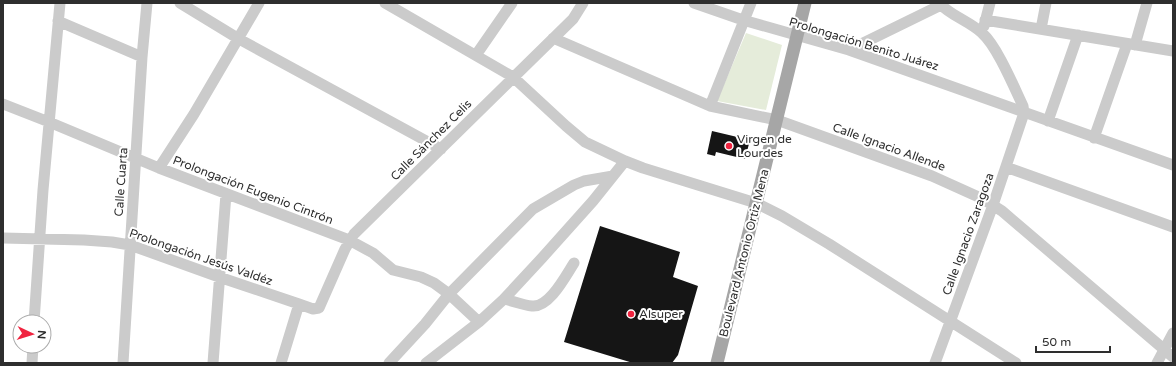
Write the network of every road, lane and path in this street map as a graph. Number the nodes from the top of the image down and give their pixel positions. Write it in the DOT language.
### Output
graph roads {
  1 [pos="60,3"];
  2 [pos="147,3"];
  3 [pos="180,3"];
  4 [pos="259,3"];
  5 [pos="385,3"];
  6 [pos="512,3"];
  7 [pos="583,3"];
  8 [pos="694,3"];
  9 [pos="751,3"];
  10 [pos="805,3"];
  11 [pos="990,3"];
  12 [pos="1046,3"];
  13 [pos="1147,3"];
  14 [pos="940,4"];
  15 [pos="404,8"];
  16 [pos="743,20"];
  17 [pos="985,20"];
  18 [pos="58,21"];
  19 [pos="1041,29"];
  20 [pos="982,32"];
  21 [pos="1078,35"];
  22 [pos="796,36"];
  23 [pos="552,38"];
  24 [pos="239,39"];
  25 [pos="1131,45"];
  26 [pos="849,50"];
  27 [pos="1173,51"];
  28 [pos="476,55"];
  29 [pos="142,57"];
  30 [pos="513,77"];
  31 [pos="3,104"];
  32 [pos="710,106"];
  33 [pos="1024,113"];
  34 [pos="776,120"];
  35 [pos="1048,121"];
  36 [pos="49,122"];
  37 [pos="1094,138"];
  38 [pos="441,149"];
  39 [pos="135,159"];
  40 [pos="625,161"];
  41 [pos="1173,165"];
  42 [pos="1006,167"];
  43 [pos="159,168"];
  44 [pos="613,176"];
  45 [pos="226,194"];
  46 [pos="756,203"];
  47 [pos="994,205"];
  48 [pos="1173,227"];
  49 [pos="3,238"];
  50 [pos="39,238"];
  51 [pos="349,240"];
  52 [pos="130,245"];
  53 [pos="574,264"];
  54 [pos="219,278"];
  55 [pos="449,294"];
  56 [pos="504,299"];
  57 [pos="299,304"];
  58 [pos="316,309"];
  59 [pos="34,314"];
  60 [pos="950,320"];
  61 [pos="479,322"];
  62 [pos="1173,334"];
  63 [pos="1164,350"];
  64 [pos="1173,357"];
  65 [pos="719,362"];
  66 [pos="123,363"];
  67 [pos="213,363"];
  68 [pos="281,363"];
  69 [pos="389,363"];
  70 [pos="426,363"];
  71 [pos="935,363"];
  72 [pos="1016,363"];
  73 [pos="1157,363"];
  1 -- 18 [label="street"];
  2 -- 29 [label="street, Calle Cuarta"];
  3 -- 24 [label="street"];
  4 -- 24 [label="street"];
  5 -- 15 [label="street"];
  6 -- 28 [label="street"];
  7 -- 23 [label="street, Calle Sánchez Celis"];
  8 -- 16 [label="street, Prolongación Benito Juárez"];
  9 -- 16 [label="street"];
  10 -- 22 [label="main road, Boulevard Antonio Ortiz Mena"];
  11 -- 17 [label="street"];
  12 -- 19 [label="street"];
  13 -- 25 [label="street"];
  14 -- 20 [label="street"];
  14 -- 26 [label="street"];
  15 -- 28 [label="street"];
  16 -- 22 [label="street, Prolongación Benito Juárez"];
  16 -- 32 [label="street"];
  17 -- 19 [label="street"];
  17 -- 20 [label="street"];
  18 -- 29 [label="street"];
  18 -- 36 [label="street"];
  19 -- 21 [label="street"];
  20 -- 33 [label="street"];
  21 -- 25 [label="street"];
  21 -- 35 [label="street"];
  22 -- 26 [label="street, Prolongación Benito Juárez"];
  22 -- 34 [label="main road, Boulevard Antonio Ortiz Mena"];
  23 -- 30 [label="street, Calle Sánchez Celis"];
  23 -- 32 [label="street, Calle Ignacio Allende"];
  24 -- 38 [label="street"];
  24 -- 43 [label="street"];
  25 -- 27 [label="street"];
  25 -- 37 [label="street"];
  26 -- 33 [label="street, Prolongación Benito Juárez"];
  28 -- 30 [label="street"];
  29 -- 39 [label="street, Calle Cuarta"];
  30 -- 38 [label="street, Calle Sánchez Celis"];
  30 -- 40 [label="street"];
  31 -- 36 [label="street, Prolongación Eugenio Cintrón"];
  32 -- 34 [label="street, Calle Ignacio Allende"];
  33 -- 35 [label="street, Prolongación Benito Juárez"];
  33 -- 42 [label="street, Calle Ignacio Zaragoza"];
  34 -- 46 [label="main road, Boulevard Antonio Ortiz Mena"];
  34 -- 47 [label="street, Calle Ignacio Allende"];
  35 -- 37 [label="street, Prolongación Benito Juárez"];
  36 -- 39 [label="street, Prolongación Eugenio Cintrón"];
  36 -- 50 [label="street"];
  37 -- 41 [label="street, Prolongación Benito Juárez"];
  38 -- 51 [label="street, Calle Sánchez Celis"];
  39 -- 43 [label="street, Prolongación Eugenio Cintrón"];
  39 -- 52 [label="street, Calle Cuarta"];
  40 -- 44 [label="street"];
  40 -- 46 [label="street"];
  42 -- 47 [label="street, Calle Ignacio Zaragoza"];
  42 -- 48 [label="street"];
  43 -- 45 [label="street, Prolongación Eugenio Cintrón"];
  44 -- 55 [label="street"];
  44 -- 56 [label="street"];
  45 -- 51 [label="street, Prolongación Eugenio Cintrón"];
  45 -- 54 [label="street"];
  46 -- 60 [label="street"];
  46 -- 65 [label="main road, Boulevard Antonio Ortiz Mena"];
  47 -- 60 [label="street, Calle Ignacio Zaragoza"];
  47 -- 63 [label="street, Calle Ignacio Allende"];
  49 -- 50 [label="street, Prolongación Jesús Valdéz"];
  50 -- 52 [label="street, Prolongación Jesús Valdéz"];
  50 -- 59 [label="street"];
  51 -- 55 [label="street, Prolongación Eugenio Cintrón"];
  51 -- 58 [label="street, Calle Sánchez Celis"];
  52 -- 54 [label="street, Prolongación Jesús Valdéz"];
  52 -- 66 [label="street, Calle Cuarta"];
  53 -- 56 [label="street"];
  54 -- 57 [label="street, Prolongación Jesús Valdéz"];
  54 -- 67 [label="street"];
  55 -- 61 [label="street, Prolongación Eugenio Cintrón"];
  55 -- 69 [label="street"];
  56 -- 61 [label="street"];
  57 -- 58 [label="street, Prolongación Jesús Valdéz"];
  57 -- 68 [label="street"];
  60 -- 71 [label="street, Calle Ignacio Zaragoza"];
  60 -- 72 [label="street"];
  61 -- 70 [label="street"];
  62 -- 63 [label="street"];
  63 -- 64 [label="street, Calle Ignacio Allende"];
  63 -- 73 [label="street"];
}
